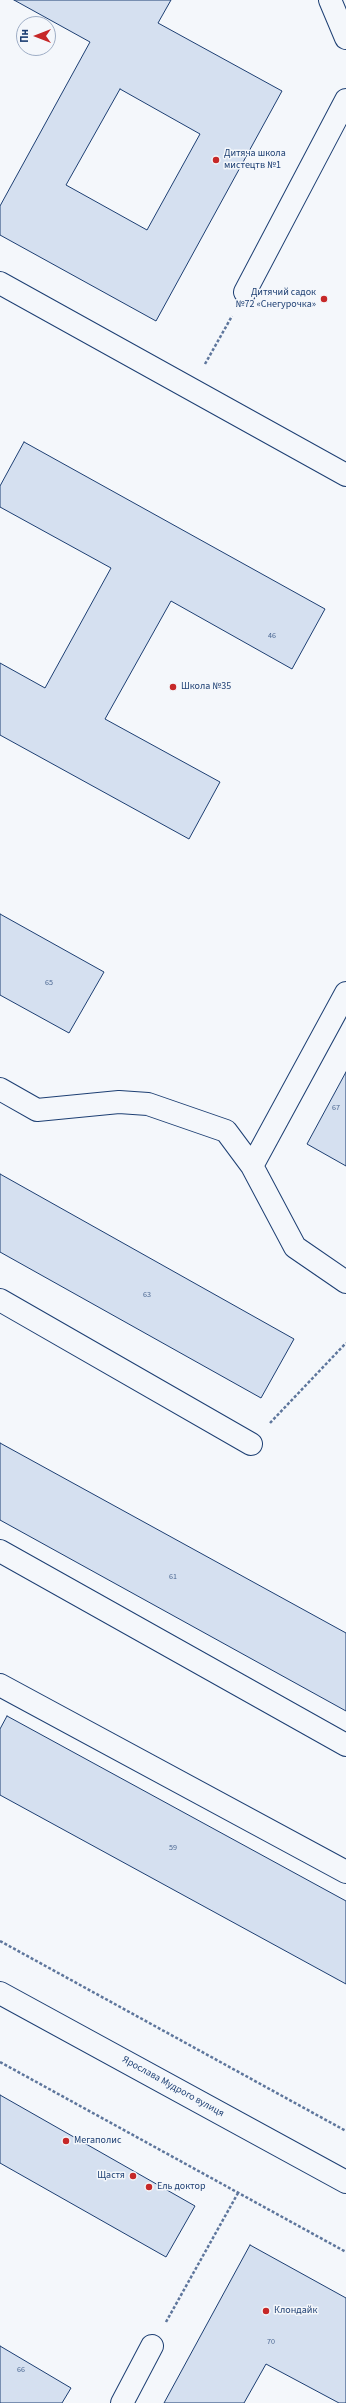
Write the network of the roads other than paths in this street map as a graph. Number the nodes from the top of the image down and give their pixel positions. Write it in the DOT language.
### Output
graph roads {
  1 [pos="330,0"];
  2 [pos="346,38"];
  3 [pos="346,100"];
  4 [pos="0,283"];
  5 [pos="245,292"];
  6 [pos="346,475"];
  7 [pos="346,993"];
  8 [pos="0,1088"];
  9 [pos="252,1166"];
  10 [pos="346,1282"];
  11 [pos="0,1300"];
  12 [pos="251,1444"];
  13 [pos="0,1551"];
  14 [pos="0,1685"];
  15 [pos="346,1745"];
  16 [pos="346,1872"];
  17 [pos="0,1992"];
  18 [pos="346,2182"];
  19 [pos="152,2346"];
  20 [pos="122,2403"];
  1 -- 2 [label="street"];
  3 -- 5 [label="street"];
  4 -- 6 [label="street"];
  7 -- 9 [label="street"];
  8 -- 9 [label="street"];
  9 -- 10 [label="street"];
  11 -- 12 [label="street"];
  13 -- 15 [label="street"];
  14 -- 16 [label="street"];
  17 -- 18 [label="street, Ярослава Мудрого вулиця"];
  19 -- 20 [label="street"];
}
